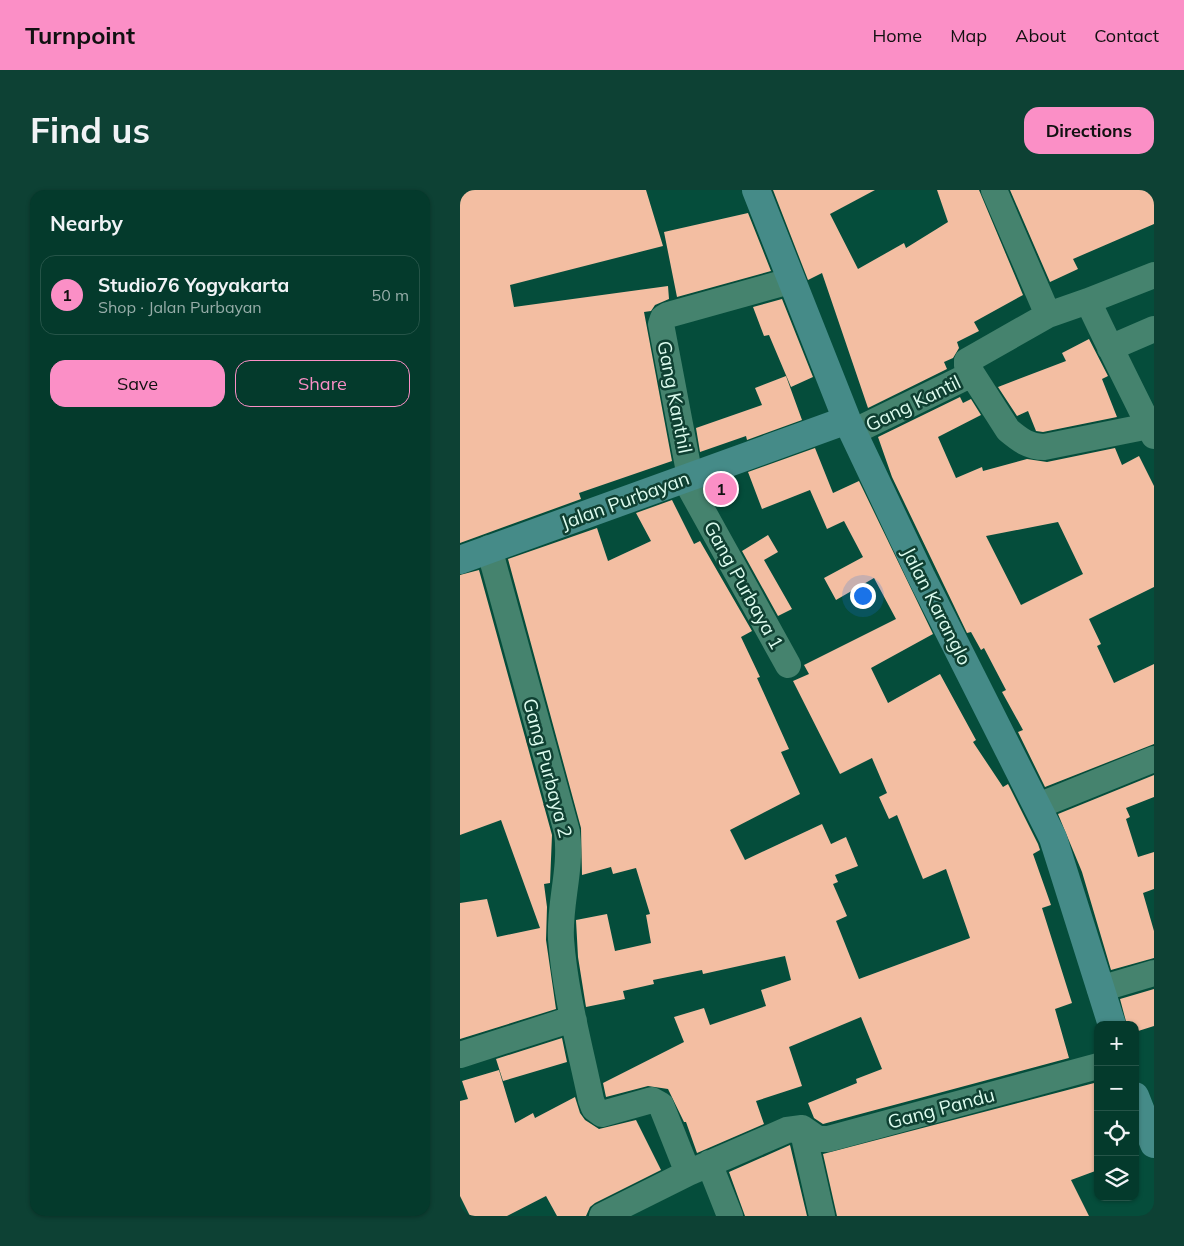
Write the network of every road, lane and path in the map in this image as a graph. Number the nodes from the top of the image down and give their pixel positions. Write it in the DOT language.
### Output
graph roads {
  1 [pos="756,190"];
  2 [pos="994,190"];
  3 [pos="1154,275"];
  4 [pos="790,281"];
  5 [pos="1088,301"];
  6 [pos="1048,316"];
  7 [pos="1154,329"];
  8 [pos="1110,348"];
  9 [pos="972,374"];
  10 [pos="850,426"];
  11 [pos="1152,431"];
  12 [pos="688,478"];
  13 [pos="489,548"];
  14 [pos="460,560"];
  15 [pos="788,666"];
  16 [pos="1154,759"];
  17 [pos="1038,806"];
  18 [pos="1154,974"];
  19 [pos="1100,989"];
  20 [pos="574,1021"];
  21 [pos="1111,1021"];
  22 [pos="460,1055"];
  23 [pos="1094,1067"];
  24 [pos="1139,1106"];
  25 [pos="794,1129"];
  26 [pos="1154,1144"];
  27 [pos="699,1168"];
  28 [pos="602,1216"];
  29 [pos="730,1216"];
  30 [pos="822,1216"];
  1 -- 4 [label="street, Jalan Karanglo"];
  2 -- 6 [label="street"];
  3 -- 5 [label="street"];
  4 -- 10 [label="street, Jalan Karanglo"];
  4 -- 12 [label="street, Gang Kanthil"];
  5 -- 6 [label="street"];
  5 -- 8 [label="street"];
  6 -- 9 [label="street"];
  7 -- 8 [label="street"];
  8 -- 11 [label="street"];
  9 -- 10 [label="street, Gang Kantil"];
  9 -- 11 [label="street"];
  10 -- 12 [label="street, Jalan Purbayan"];
  10 -- 17 [label="street, Jalan Karanglo"];
  12 -- 13 [label="street, Jalan Purbayan"];
  12 -- 15 [label="street, Gang Purbaya 1"];
  13 -- 14 [label="street, Jalan Purbayan"];
  13 -- 20 [label="street, Gang Purbaya 2"];
  16 -- 17 [label="street"];
  17 -- 19 [label="street, Jalan Karanglo"];
  18 -- 19 [label="street"];
  19 -- 21 [label="street, Jalan Karanglo"];
  20 -- 22 [label="street"];
  20 -- 27 [label="street, Gang Purbaya 2"];
  23 -- 25 [label="street, Gang Pandu"];
  24 -- 26 [label="street"];
  25 -- 27 [label="street"];
  25 -- 30 [label="street"];
  27 -- 28 [label="street"];
  27 -- 29 [label="street"];
}
